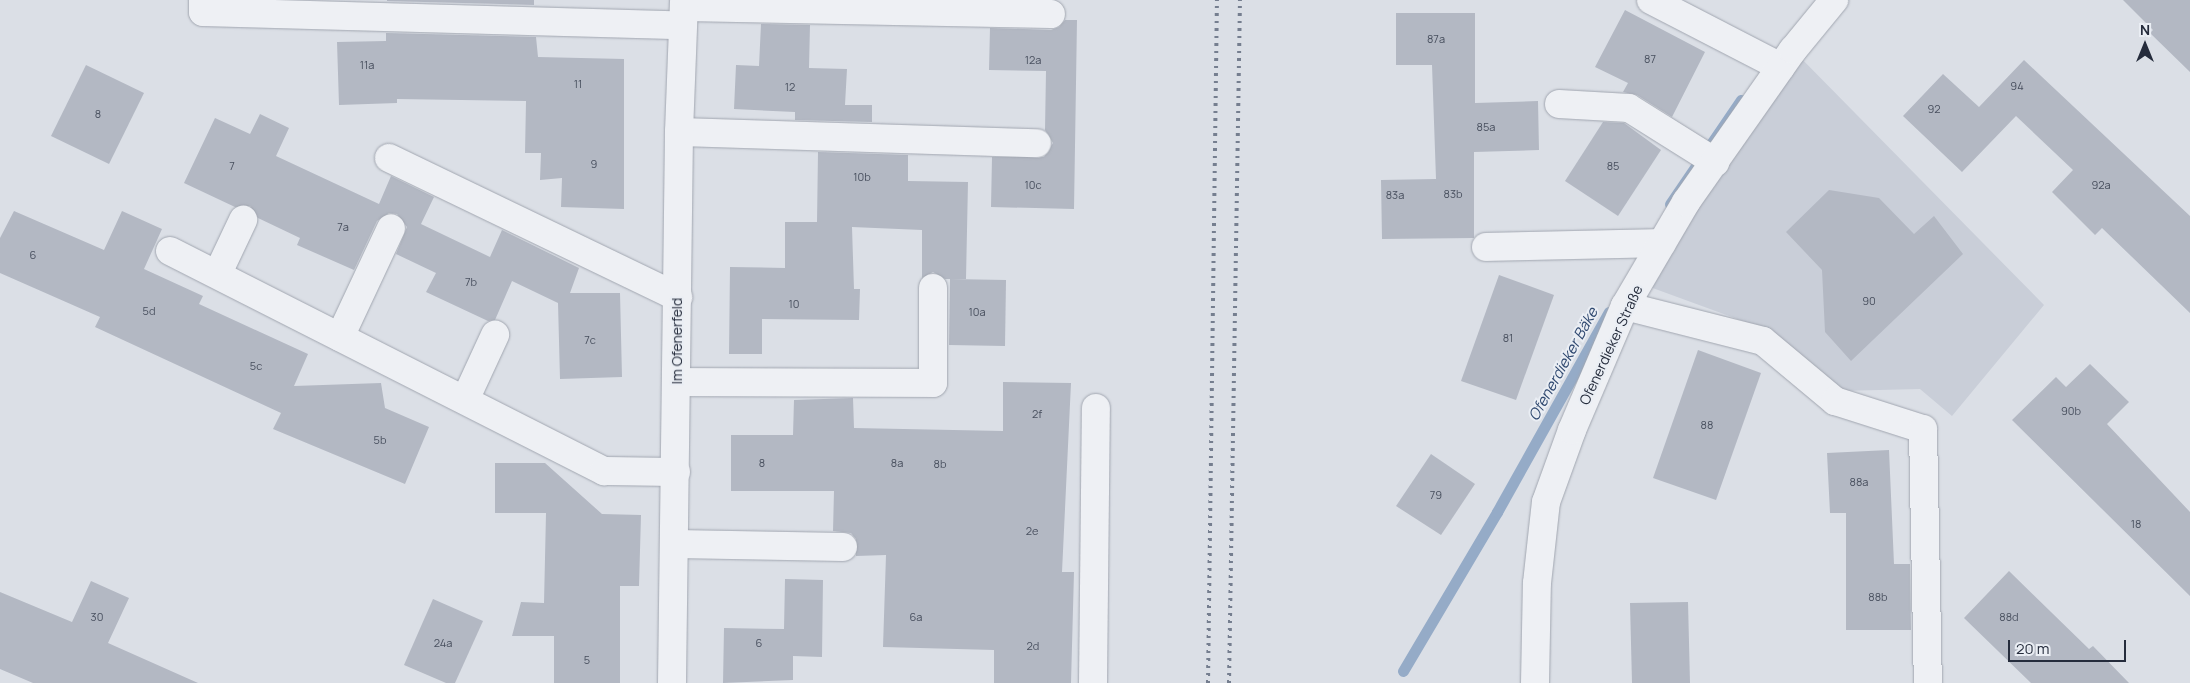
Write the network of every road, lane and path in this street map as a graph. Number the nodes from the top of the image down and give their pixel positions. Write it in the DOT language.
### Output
graph roads {
  1 [pos="203,0"];
  2 [pos="1651,0"];
  3 [pos="1834,0"];
  4 [pos="683,11"];
  5 [pos="1051,14"];
  6 [pos="1781,67"];
  7 [pos="1559,104"];
  8 [pos="679,132"];
  9 [pos="1037,144"];
  10 [pos="389,158"];
  11 [pos="1714,162"];
  12 [pos="243,220"];
  13 [pos="392,228"];
  14 [pos="1662,243"];
  15 [pos="1486,247"];
  16 [pos="170,251"];
  17 [pos="218,273"];
  18 [pos="933,288"];
  19 [pos="678,297"];
  20 [pos="1625,306"];
  21 [pos="494,335"];
  22 [pos="340,337"];
  23 [pos="677,382"];
  24 [pos="465,400"];
  25 [pos="1096,408"];
  26 [pos="676,472"];
  27 [pos="676,544"];
  28 [pos="843,547"];
  29 [pos="672,683"];
  30 [pos="1093,683"];
  31 [pos="1535,683"];
  32 [pos="1928,683"];
  1 -- 4 [label="street"];
  2 -- 6 [label="street"];
  3 -- 6 [label="street, Ofenerdieker Straße"];
  4 -- 5 [label="street"];
  4 -- 8 [label="street, Im Ofenerfeld"];
  6 -- 11 [label="street, Ofenerdieker Straße"];
  7 -- 11 [label="street"];
  8 -- 9 [label="street"];
  8 -- 19 [label="street, Im Ofenerfeld"];
  10 -- 19 [label="street"];
  11 -- 14 [label="street, Ofenerdieker Straße"];
  12 -- 17 [label="street"];
  13 -- 22 [label="street"];
  14 -- 15 [label="street"];
  14 -- 20 [label="street, Ofenerdieker Straße"];
  16 -- 17 [label="street"];
  17 -- 22 [label="street"];
  18 -- 23 [label="street"];
  19 -- 23 [label="street, Im Ofenerfeld"];
  20 -- 31 [label="street, Ofenerdieker Straße"];
  20 -- 32 [label="street"];
  21 -- 24 [label="street"];
  22 -- 24 [label="street"];
  23 -- 26 [label="street, Im Ofenerfeld"];
  24 -- 26 [label="street"];
  25 -- 30 [label="street"];
  26 -- 27 [label="street, Im Ofenerfeld"];
  27 -- 28 [label="street"];
  27 -- 29 [label="street, Im Ofenerfeld"];
}
